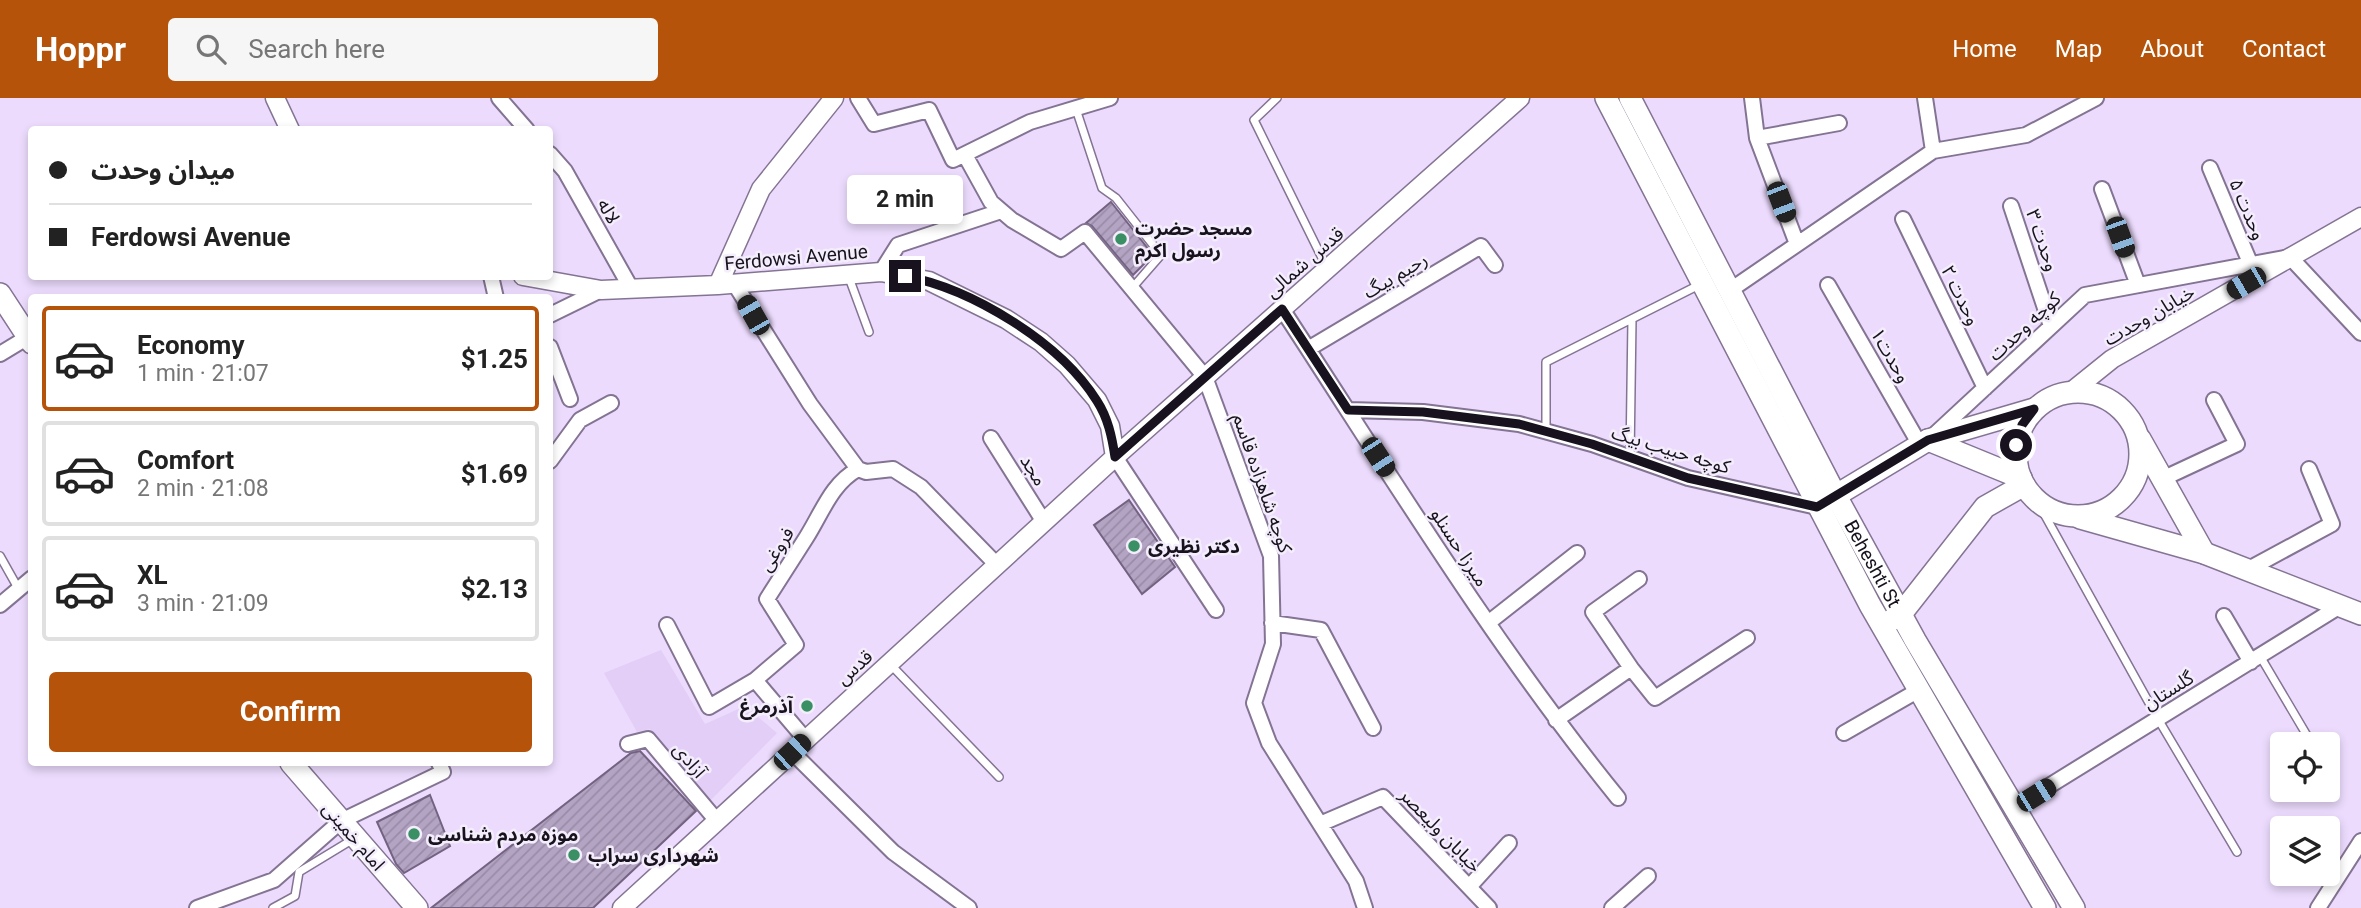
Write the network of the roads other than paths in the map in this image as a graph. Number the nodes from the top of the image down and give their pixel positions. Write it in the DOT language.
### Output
graph roads {
  1 [pos="275,98"];
  2 [pos="499,98"];
  3 [pos="834,98"];
  4 [pos="858,98"];
  5 [pos="1110,98"];
  6 [pos="1277,98"];
  7 [pos="1606,98"];
  8 [pos="1630,98"];
  9 [pos="1752,98"];
  10 [pos="1924,98"];
  11 [pos="2096,98"];
  12 [pos="1514,100"];
  13 [pos="1076,108"];
  14 [pos="1839,123"];
  15 [pos="288,126"];
  16 [pos="524,126"];
  17 [pos="1756,138"];
  18 [pos="1933,151"];
  19 [pos="965,155"];
  20 [pos="553,158"];
  21 [pos="2210,168"];
  22 [pos="2102,189"];
  23 [pos="2011,206"];
  24 [pos="1001,211"];
  25 [pos="2361,217"];
  26 [pos="1903,219"];
  27 [pos="1797,244"];
  28 [pos="2290,257"];
  29 [pos="2251,264"];
  30 [pos="1495,265"];
  31 [pos="1327,269"];
  32 [pos="881,272"];
  33 [pos="848,274"];
  34 [pos="545,280"];
  35 [pos="726,284"];
  36 [pos="1701,284"];
  37 [pos="1828,285"];
  38 [pos="2138,285"];
  39 [pos="1133,287"];
  40 [pos="601,290"];
  41 [pos="632,290"];
  42 [pos="1729,291"];
  43 [pos="0,294"];
  44 [pos="1282,309"];
  45 [pos="553,314"];
  46 [pos="1632,319"];
  47 [pos="2052,326"];
  48 [pos="869,331"];
  49 [pos="2361,333"];
  50 [pos="28,337"];
  51 [pos="28,341"];
  52 [pos="1308,349"];
  53 [pos="0,354"];
  54 [pos="553,355"];
  55 [pos="1205,377"];
  56 [pos="1985,388"];
  57 [pos="2071,392"];
  58 [pos="570,399"];
  59 [pos="2214,400"];
  60 [pos="611,403"];
  61 [pos="2034,409"];
  62 [pos="1348,410"];
  63 [pos="1546,432"];
  64 [pos="2136,432"];
  65 [pos="991,438"];
  66 [pos="1924,443"];
  67 [pos="553,457"];
  68 [pos="1115,457"];
  69 [pos="1630,458"];
  70 [pos="858,468"];
  71 [pos="2308,469"];
  72 [pos="2162,479"];
  73 [pos="2027,488"];
  74 [pos="1836,496"];
  75 [pos="1817,507"];
  76 [pos="2075,516"];
  77 [pos="1044,522"];
  78 [pos="1577,553"];
  79 [pos="2204,553"];
  80 [pos="0,556"];
  81 [pos="997,565"];
  82 [pos="2247,570"];
  83 [pos="1639,579"];
  84 [pos="28,581"];
  85 [pos="18,588"];
  86 [pos="0,605"];
  87 [pos="2340,606"];
  88 [pos="1216,610"];
  89 [pos="1901,614"];
  90 [pos="2361,614"];
  91 [pos="2224,616"];
  92 [pos="1272,623"];
  93 [pos="1488,623"];
  94 [pos="667,625"];
  95 [pos="1882,625"];
  96 [pos="1747,638"];
  97 [pos="2255,659"];
  98 [pos="889,664"];
  99 [pos="1632,668"];
  100 [pos="755,680"];
  101 [pos="1919,690"];
  102 [pos="2158,719"];
  103 [pos="1556,720"];
  104 [pos="1374,728"];
  105 [pos="2304,732"];
  106 [pos="1844,733"];
  107 [pos="628,744"];
  108 [pos="799,746"];
  109 [pos="294,766"];
  110 [pos="440,766"];
  111 [pos="999,777"];
  112 [pos="1618,798"];
  113 [pos="2015,807"];
  114 [pos="717,821"];
  115 [pos="1320,824"];
  116 [pos="348,829"];
  117 [pos="2361,841"];
  118 [pos="1509,842"];
  119 [pos="2237,852"];
  120 [pos="1648,876"];
  121 [pos="1469,887"];
  122 [pos="952,903"];
  123 [pos="197,908"];
  124 [pos="273,908"];
  125 [pos="416,908"];
  126 [pos="622,908"];
  127 [pos="969,908"];
  128 [pos="1365,908"];
  129 [pos="1489,908"];
  130 [pos="1612,908"];
  131 [pos="2045,908"];
  132 [pos="2074,908"];
  133 [pos="2318,908"];
  1 -- 15 [label="street"];
  2 -- 16 [label="street"];
  3 -- 35 [label="street"];
  4 -- 19 [label="street"];
  5 -- 13 [label="street"];
  6 -- 31 [label="lane"];
  7 -- 36 [label="main road, Beheshti St"];
  8 -- 42 [label="main road, Beheshti St"];
  9 -- 17 [label="street"];
  10 -- 18 [label="street"];
  11 -- 18 [label="street"];
  12 -- 31 [label="street, قدس شمالی"];
  13 -- 19 [label="street"];
  13 -- 39 [label="lane"];
  14 -- 17 [label="street"];
  17 -- 27 [label="street"];
  18 -- 27 [label="street"];
  19 -- 24 [label="street"];
  20 -- 41 [label="street, لاله"];
  21 -- 29 [label="street, وحدت ۵"];
  22 -- 38 [label="street"];
  23 -- 47 [label="street, وحدت ۳"];
  24 -- 32 [label="street"];
  24 -- 39 [label="street, کوچه شاهزاده قاسم"];
  25 -- 28 [label="street, خیابان وحدت"];
  26 -- 56 [label="street, وحدت ۲"];
  27 -- 42 [label="street"];
  28 -- 29 [label="street, کوچه وحدت"];
  28 -- 49 [label="street"];
  28 -- 57 [label="street, خیابان وحدت"];
  29 -- 38 [label="street, کوچه وحدت"];
  30 -- 52 [label="street, رحیم بیگ"];
  31 -- 44 [label="street, قدس شمالی"];
  32 -- 33 [label="street, Ferdowsi Avenue"];
  32 -- 68 [label="street, Ferdowsi Avenue"];
  33 -- 35 [label="street, Ferdowsi Avenue"];
  33 -- 48 [label="lane"];
  34 -- 40 [label="street, Ferdowsi Avenue"];
  35 -- 41 [label="street, Ferdowsi Avenue"];
  35 -- 70 [label="street"];
  36 -- 46 [label="lane"];
  36 -- 75 [label="main road, Beheshti St"];
  37 -- 66 [label="street, وحدت۱"];
  38 -- 47 [label="street, کوچه وحدت"];
  39 -- 55 [label="street, کوچه شاهزاده قاسم"];
  40 -- 41 [label="street, Ferdowsi Avenue"];
  40 -- 45 [label="street"];
  42 -- 74 [label="main road, Beheshti St"];
  43 -- 50 [label="main road"];
  44 -- 52 [label="street, میرزا حسنلو"];
  44 -- 55 [label="street, قدس شمالی"];
  46 -- 63 [label="lane"];
  46 -- 69 [label="lane"];
  47 -- 56 [label="street, کوچه وحدت"];
  51 -- 53 [label="street"];
  52 -- 62 [label="street, میرزا حسنلو"];
  54 -- 58 [label="street"];
  55 -- 68 [label="street, قدس شمالی"];
  55 -- 92 [label="street, کوچه شاهزاده قاسم"];
  56 -- 66 [label="street, کوچه وحدت"];
  57 -- 61 [label="main road"];
  57 -- 64 [label="main road"];
  59 -- 72 [label="street"];
  60 -- 67 [label="street"];
  61 -- 66 [label="main road"];
  61 -- 73 [label="main road"];
  62 -- 63 [label="street, کوچه حبیب بیگ"];
  62 -- 93 [label="street, میرزا حسنلو"];
  63 -- 69 [label="street, کوچه حبیب بیگ"];
  64 -- 72 [label="main road"];
  64 -- 76 [label="main road"];
  65 -- 77 [label="street, مجد"];
  66 -- 73 [label="main road"];
  66 -- 74 [label="main road"];
  68 -- 77 [label="street, قدس"];
  68 -- 88 [label="street"];
  69 -- 75 [label="street, کوچه حبیب بیگ"];
  70 -- 81 [label="street"];
  70 -- 100 [label="street, فروغی"];
  71 -- 82 [label="street"];
  72 -- 79 [label="main road"];
  73 -- 76 [label="main road"];
  73 -- 89 [label="main road"];
  73 -- 102 [label="lane"];
  74 -- 75 [label="main road"];
  74 -- 89 [label="main road, Beheshti St"];
  75 -- 95 [label="main road, Beheshti St"];
  76 -- 79 [label="main road"];
  77 -- 81 [label="street, قدس"];
  78 -- 93 [label="street"];
  79 -- 82 [label="main road"];
  80 -- 85 [label="lane"];
  81 -- 98 [label="street, قدس"];
  82 -- 87 [label="main road"];
  83 -- 99 [label="street"];
  84 -- 85 [label="street"];
  85 -- 86 [label="street"];
  87 -- 90 [label="main road"];
  87 -- 97 [label="street, گلستان"];
  89 -- 95 [label="main road"];
  89 -- 113 [label="main road, Beheshti St"];
  91 -- 97 [label="street"];
  92 -- 104 [label="street"];
  92 -- 115 [label="street, کوچه شاهزاده قاسم"];
  93 -- 103 [label="street, میرزا حسنلو"];
  94 -- 100 [label="street, فروغی"];
  95 -- 101 [label="main road, Beheshti St"];
  96 -- 99 [label="street"];
  97 -- 102 [label="street, گلستان"];
  97 -- 105 [label="lane"];
  98 -- 108 [label="street, قدس"];
  98 -- 111 [label="lane"];
  99 -- 103 [label="street"];
  100 -- 108 [label="street"];
  101 -- 106 [label="street"];
  101 -- 131 [label="main road, Beheshti St"];
  102 -- 113 [label="street, گلستان"];
  102 -- 119 [label="lane"];
  103 -- 112 [label="street, میرزا حسنلو"];
  107 -- 114 [label="street, آزادی"];
  108 -- 114 [label="street, قدس"];
  108 -- 122 [label="street"];
  109 -- 116 [label="main road, امام خمینی"];
  110 -- 116 [label="street"];
  113 -- 132 [label="main road, Beheshti St"];
  114 -- 126 [label="street, قدس"];
  115 -- 121 [label="street, خیابان ولیعصر"];
  115 -- 128 [label="street, کوچه شاهزاده قاسم"];
  116 -- 123 [label="street"];
  116 -- 124 [label="lane"];
  116 -- 125 [label="main road, امام خمینی"];
  117 -- 133 [label="street"];
  118 -- 121 [label="street"];
  120 -- 130 [label="street"];
  121 -- 129 [label="street, خیابان ولیعصر"];
  122 -- 127 [label="street"];
}
